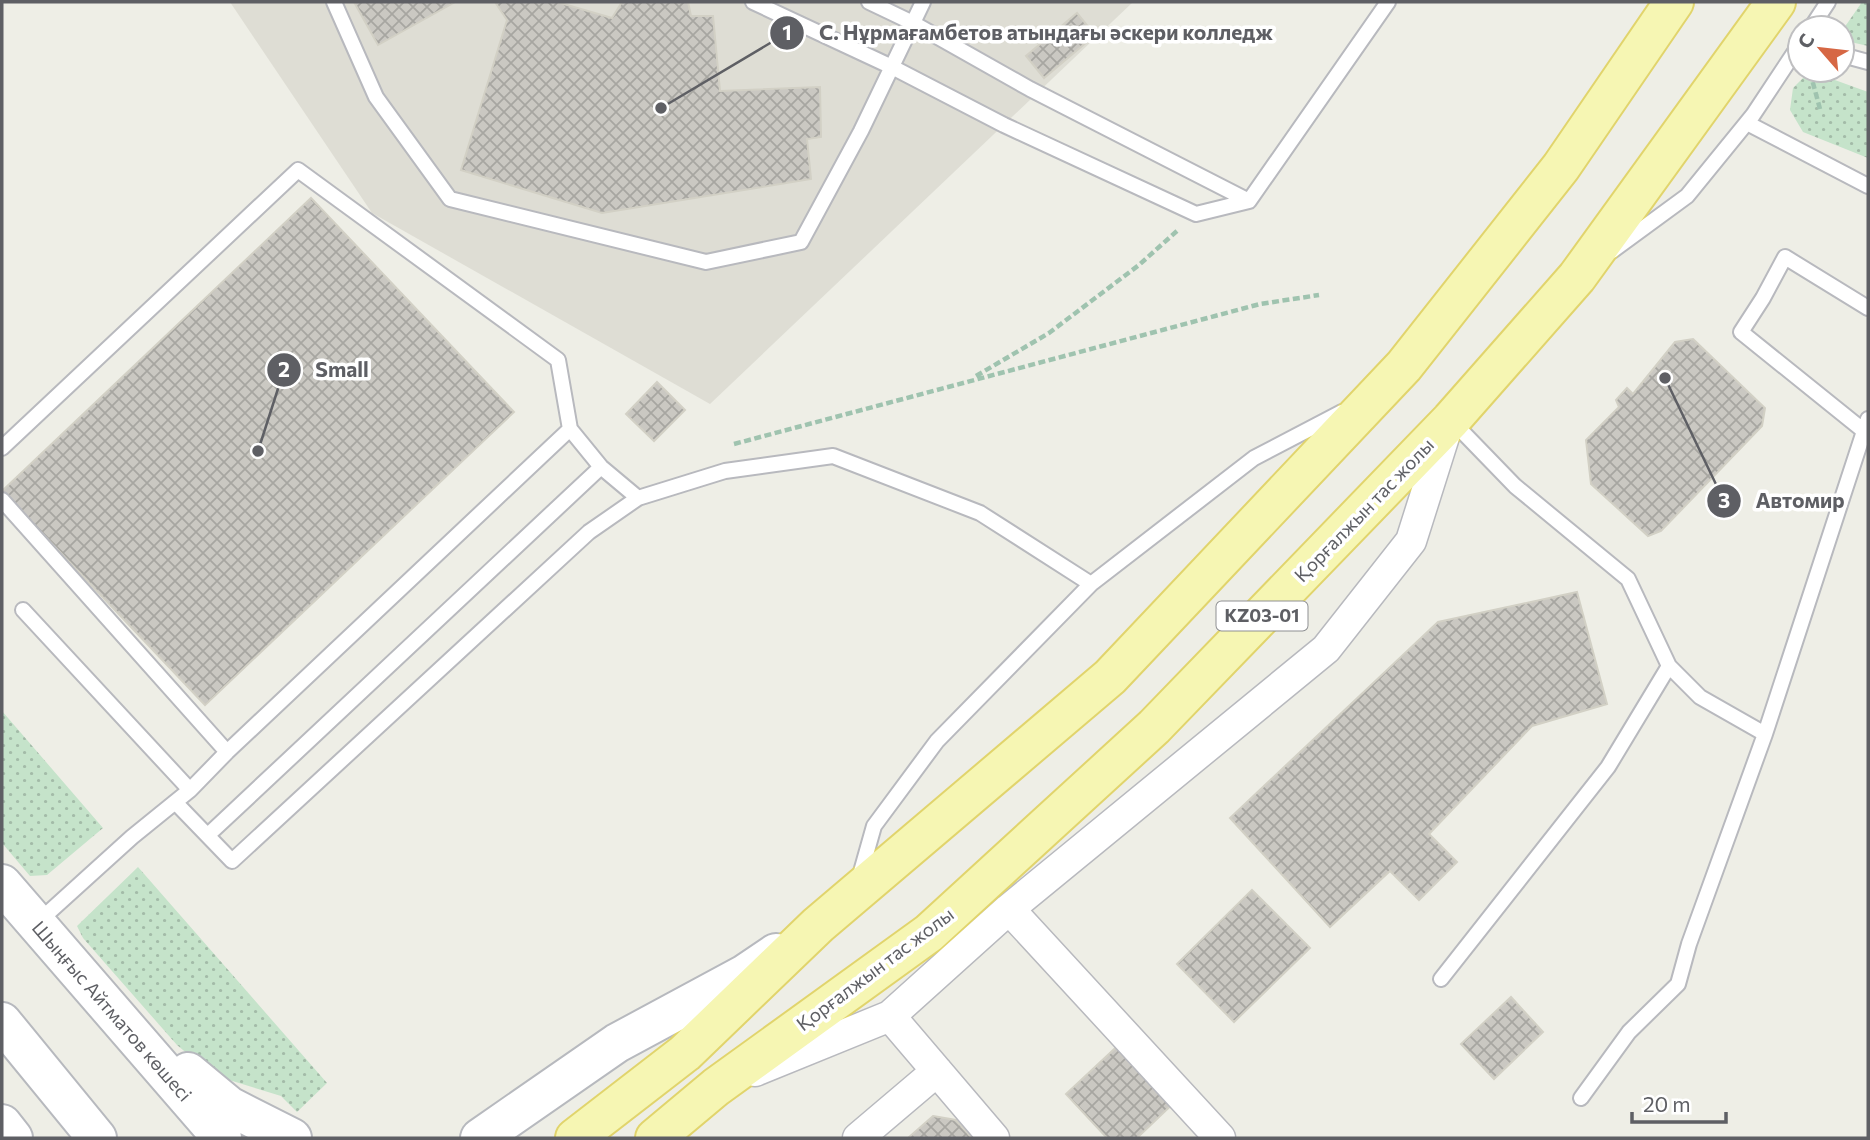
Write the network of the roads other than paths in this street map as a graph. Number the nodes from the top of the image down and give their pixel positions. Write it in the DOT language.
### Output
graph roads {
  1 [pos="334,2"];
  2 [pos="753,2"];
  3 [pos="869,2"];
  4 [pos="923,2"];
  5 [pos="1388,2"];
  6 [pos="1674,2"];
  7 [pos="1776,2"];
  8 [pos="913,23"];
  9 [pos="1786,65"];
  10 [pos="892,67"];
  11 [pos="1747,123"];
  12 [pos="1868,186"];
  13 [pos="1249,201"];
  14 [pos="1577,277"];
  15 [pos="1868,307"];
  16 [pos="1374,396"];
  17 [pos="1450,421"];
  18 [pos="1866,425"];
  19 [pos="570,429"];
  20 [pos="2,448"];
  21 [pos="601,467"];
  22 [pos="638,499"];
  23 [pos="2,500"];
  24 [pos="1091,584"];
  25 [pos="23,610"];
  26 [pos="1670,666"];
  27 [pos="1765,734"];
  28 [pos="227,752"];
  29 [pos="190,790"];
  30 [pos="175,802"];
  31 [pos="208,835"];
  32 [pos="2,884"];
  33 [pos="855,894"];
  34 [pos="1009,909"];
  35 [pos="36,923"];
  36 [pos="818,925"];
  37 [pos="1441,979"];
  38 [pos="107,1005"];
  39 [pos="890,1016"];
  40 [pos="2,1022"];
  41 [pos="937,1071"];
  42 [pos="716,1087"];
  43 [pos="1581,1098"];
  44 [pos="2,1124"];
  45 [pos="13,1138"];
  46 [pos="97,1138"];
  47 [pos="222,1138"];
  48 [pos="292,1138"];
  49 [pos="480,1138"];
  50 [pos="575,1138"];
  51 [pos="655,1138"];
  52 [pos="679,1138"];
  53 [pos="858,1138"];
  54 [pos="994,1138"];
  55 [pos="1220,1138"];
  1 -- 10 [label="lane"];
  2 -- 10 [label="lane"];
  3 -- 8 [label="lane"];
  4 -- 8 [label="lane"];
  5 -- 13 [label="lane"];
  6 -- 16 [label="main road, KZ03-01"];
  7 -- 14 [label="main road, Қорғалжын тас жолы / KZ03-01"];
  8 -- 10 [label="lane"];
  8 -- 13 [label="lane"];
  9 -- 11 [label="lane"];
  10 -- 13 [label="lane"];
  11 -- 12 [label="lane"];
  11 -- 14 [label="lane"];
  14 -- 17 [label="main road, Қорғалжын тас жолы / KZ03-01"];
  15 -- 18 [label="lane"];
  16 -- 24 [label="lane"];
  16 -- 33 [label="main road, KZ03-01"];
  17 -- 26 [label="lane"];
  17 -- 34 [label="street"];
  17 -- 42 [label="main road, Қорғалжын тас жолы / KZ03-01"];
  18 -- 27 [label="lane"];
  19 -- 20 [label="lane"];
  19 -- 21 [label="lane"];
  19 -- 28 [label="lane"];
  21 -- 22 [label="lane"];
  21 -- 31 [label="lane"];
  22 -- 24 [label="lane"];
  22 -- 31 [label="lane"];
  23 -- 28 [label="lane"];
  24 -- 33 [label="lane"];
  25 -- 29 [label="lane"];
  26 -- 27 [label="lane"];
  26 -- 37 [label="lane"];
  27 -- 43 [label="lane"];
  28 -- 29 [label="lane"];
  29 -- 30 [label="lane"];
  30 -- 31 [label="lane"];
  30 -- 35 [label="lane"];
  32 -- 35 [label="main road, Шыңғыс Айтматов көшесі"];
  33 -- 36 [label="main road, KZ03-01"];
  34 -- 39 [label="street"];
  34 -- 55 [label="street"];
  35 -- 38 [label="main road, Шыңғыс Айтматов көшесі"];
  36 -- 49 [label="main road"];
  36 -- 50 [label="main road, KZ03-01"];
  38 -- 47 [label="main road, Шыңғыс Айтматов көшесі"];
  38 -- 48 [label="main road"];
  39 -- 41 [label="street"];
  39 -- 42 [label="street"];
  40 -- 46 [label="main road"];
  41 -- 53 [label="street"];
  41 -- 54 [label="street"];
  42 -- 51 [label="main road, Қорғалжын тас жолы / KZ03-01"];
  42 -- 52 [label="main road"];
  44 -- 45 [label="main road"];
}
